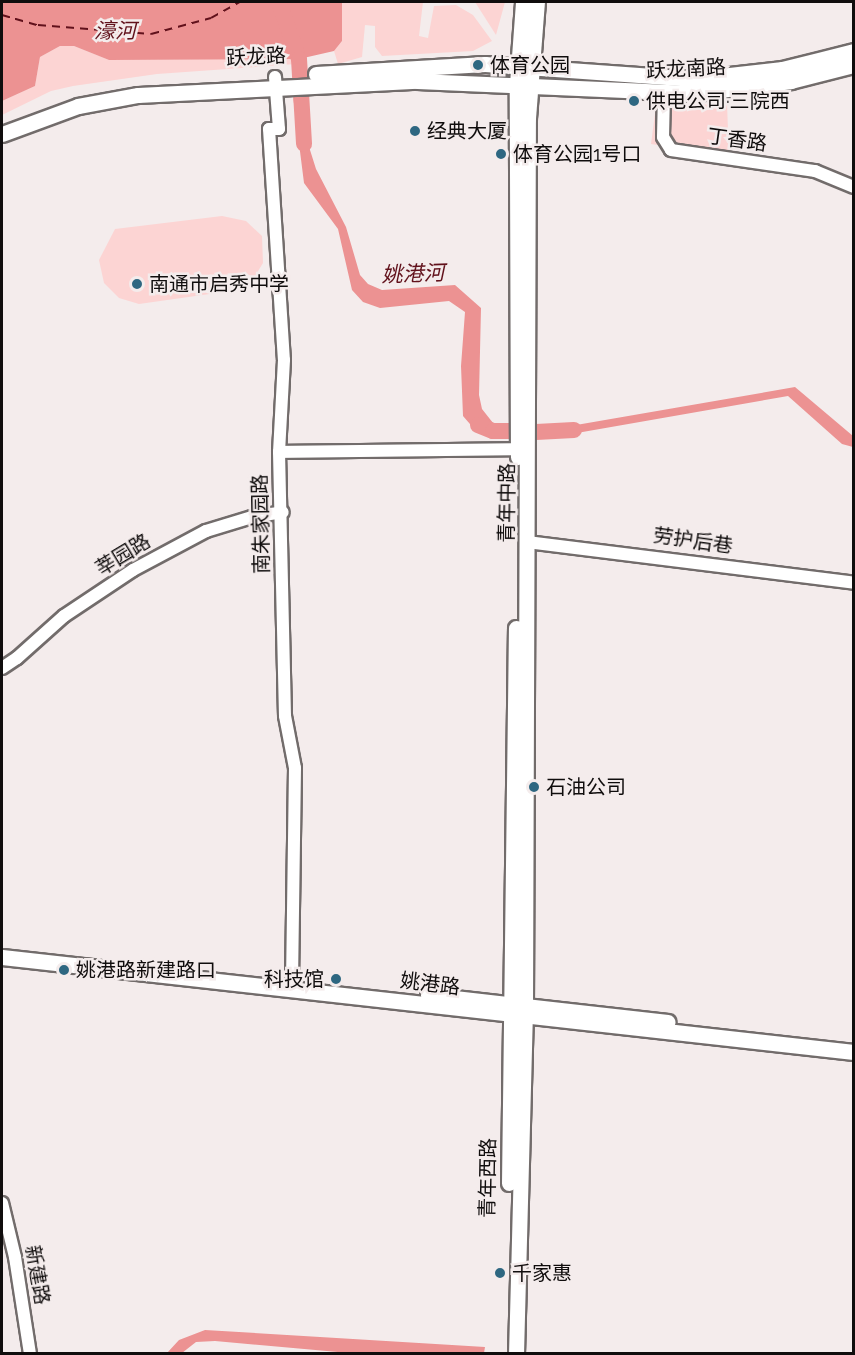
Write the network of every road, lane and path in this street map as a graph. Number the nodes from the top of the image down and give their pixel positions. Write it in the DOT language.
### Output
graph roads {
  1 [pos="523,2"];
  2 [pos="537,2"];
  3 [pos="854,51"];
  4 [pos="524,65"];
  5 [pos="854,65"];
  6 [pos="319,79"];
  7 [pos="281,81"];
  8 [pos="523,84"];
  9 [pos="664,93"];
  10 [pos="2,123"];
  11 [pos="2,134"];
  12 [pos="854,187"];
  13 [pos="523,449"];
  14 [pos="279,452"];
  15 [pos="283,512"];
  16 [pos="527,542"];
  17 [pos="854,583"];
  18 [pos="2,668"];
  19 [pos="2,950"];
  20 [pos="2,957"];
  21 [pos="292,981"];
  22 [pos="518,1010"];
  23 [pos="854,1043"];
  24 [pos="854,1052"];
  25 [pos="2,1203"];
  26 [pos="30,1353"];
  27 [pos="507,1353"];
  28 [pos="516,1353"];
  1 -- 4 [label="main road, 青年中路"];
  2 -- 4 [label="main road, 青年中路"];
  3 -- 4 [label="main road, 跃龙南路"];
  4 -- 6 [label="main road, 跃龙路"];
  4 -- 8 [label="main road, 青年中路"];
  5 -- 9 [label="main road, 跃龙南路"];
  6 -- 7 [label="main road, 跃龙路"];
  6 -- 8 [label="main road, 跃龙路"];
  7 -- 10 [label="main road, 跃龙路"];
  7 -- 11 [label="main road, 跃龙路"];
  7 -- 14 [label="street, 南朱家园路"];
  8 -- 9 [label="main road, 跃龙南路"];
  8 -- 13 [label="main road, 青年中路"];
  9 -- 12 [label="street, 丁香路"];
  13 -- 14 [label="street"];
  13 -- 16 [label="main road, 青年中路"];
  13 -- 22 [label="main road, 青年中路"];
  14 -- 15 [label="street, 南朱家园路"];
  15 -- 18 [label="street, 莘园路"];
  15 -- 21 [label="street, 南朱家园路"];
  16 -- 17 [label="street, 劳护后巷"];
  16 -- 22 [label="main road, 青年中路"];
  19 -- 21 [label="main road, 姚港路"];
  20 -- 22 [label="main road, 姚港路"];
  21 -- 22 [label="main road, 姚港路"];
  22 -- 23 [label="main road, 姚港路"];
  22 -- 24 [label="main road, 姚港路"];
  22 -- 27 [label="main road, 青年西路"];
  22 -- 28 [label="main road, 青年西路"];
  25 -- 26 [label="street, 新建路"];
}
